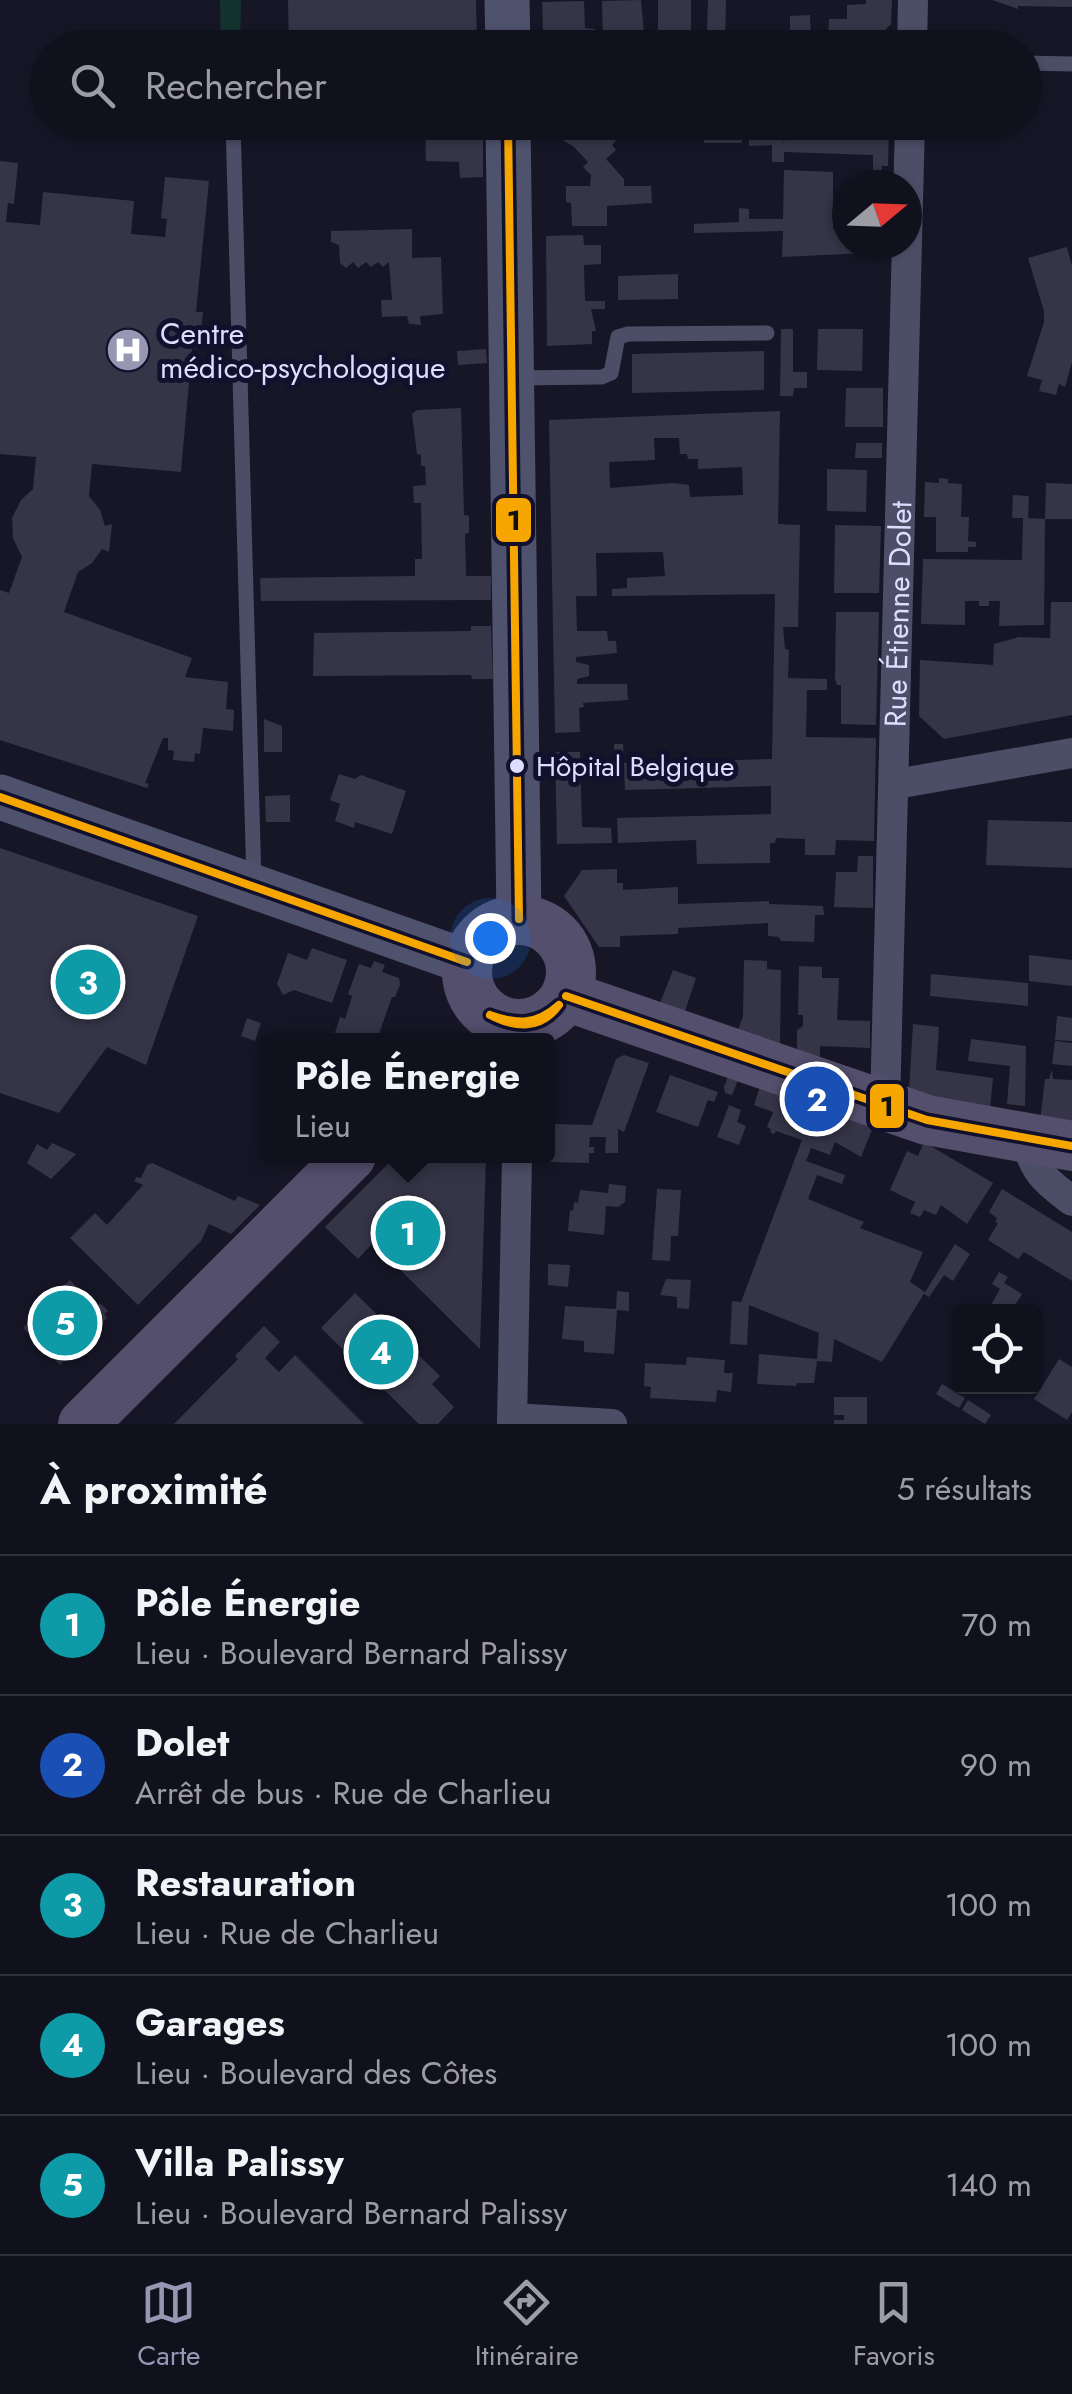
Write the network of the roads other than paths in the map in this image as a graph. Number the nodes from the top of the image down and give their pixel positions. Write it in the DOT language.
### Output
graph roads {
  1 [pos="507,0"];
  2 [pos="913,0"];
  3 [pos="508,30"];
  4 [pos="912,30"];
  5 [pos="1042,63"];
  6 [pos="1072,64"];
  7 [pos="234,140"];
  8 [pos="508,140"];
  9 [pos="910,140"];
  10 [pos="767,333"];
  11 [pos="512,378"];
  12 [pos="1072,753"];
  13 [pos="896,784"];
  14 [pos="0,797"];
  15 [pos="254,888"];
  16 [pos="518,919"];
  17 [pos="467,962"];
  18 [pos="566,996"];
  19 [pos="498,1030"];
  20 [pos="886,1106"];
  21 [pos="1049,1143"];
  22 [pos="344,1163"];
  23 [pos="517,1163"];
  24 [pos="1072,1201"];
  25 [pos="512,1421"];
  26 [pos="83,1424"];
  27 [pos="612,1424"];
  1 -- 3 [label="main road"];
  2 -- 4 [label="street"];
  5 -- 6 [label="lane"];
  7 -- 15 [label="lane"];
  8 -- 11 [label="main road"];
  9 -- 13 [label="street, Rue Étienne Dolet"];
  10 -- 11 [label="lane"];
  11 -- 16 [label="main road"];
  12 -- 13 [label="street"];
  13 -- 20 [label="street, Rue Étienne Dolet"];
  14 -- 15 [label="main road"];
  15 -- 17 [label="main road"];
  16 -- 17 [label="main road"];
  16 -- 18 [label="main road"];
  17 -- 19 [label="main road"];
  18 -- 19 [label="main road"];
  18 -- 20 [label="main road"];
  20 -- 21 [label="main road"];
  21 -- 24 [label="street"];
  22 -- 26 [label="main road"];
  23 -- 25 [label="street"];
  25 -- 27 [label="street"];
}
